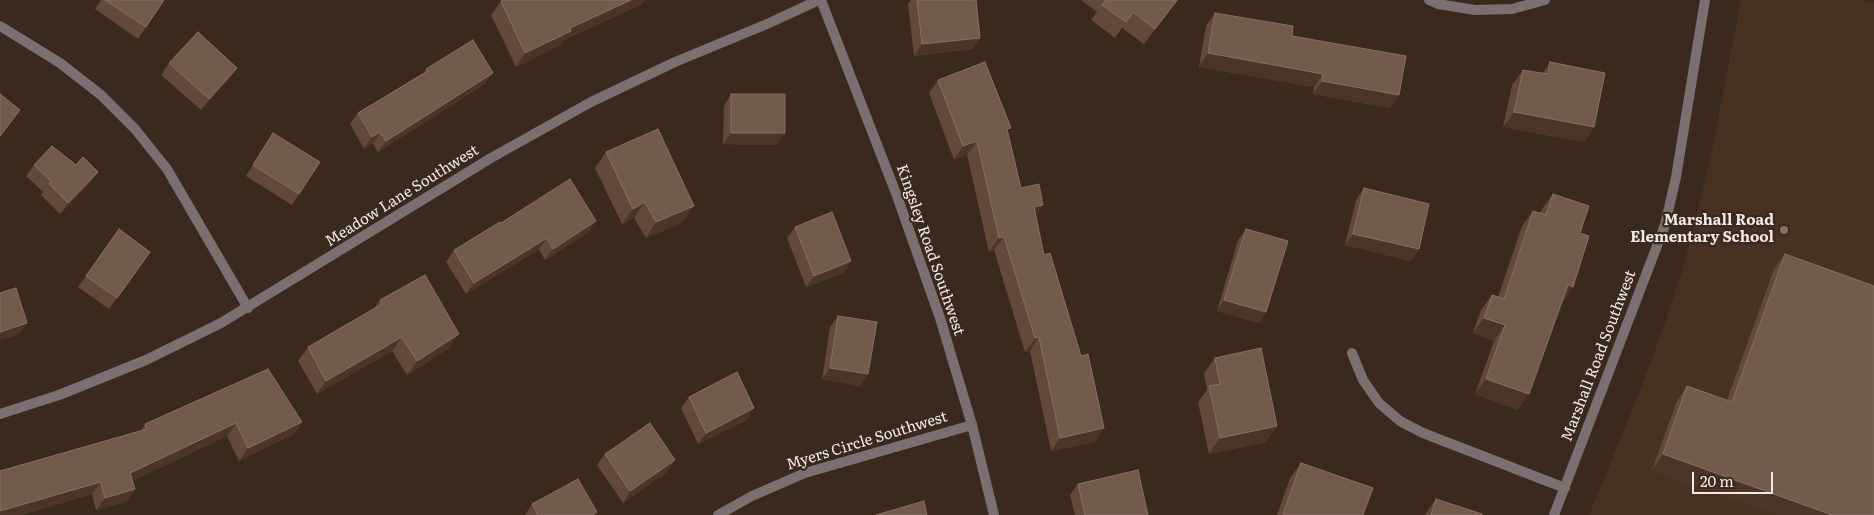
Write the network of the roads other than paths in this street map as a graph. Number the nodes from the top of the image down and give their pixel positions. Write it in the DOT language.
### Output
graph roads {
  1 [pos="820,0"];
  2 [pos="1428,0"];
  3 [pos="1545,0"];
  4 [pos="1705,0"];
  5 [pos="0,26"];
  6 [pos="248,308"];
  7 [pos="1352,353"];
  8 [pos="0,414"];
  9 [pos="972,425"];
  10 [pos="1565,488"];
  11 [pos="718,515"];
  12 [pos="994,515"];
  13 [pos="1554,515"];
  1 -- 6 [label="street, Meadow Lane Southwest"];
  1 -- 9 [label="street, Kingsley Road Southwest"];
  2 -- 3 [label="street"];
  4 -- 10 [label="street, Marshall Road Southwest"];
  5 -- 6 [label="street"];
  6 -- 8 [label="street, Meadow Lane Southwest"];
  7 -- 10 [label="street"];
  9 -- 11 [label="street, Myers Circle Southwest"];
  9 -- 12 [label="street, Kingsley Road Southwest"];
  10 -- 13 [label="street, Marshall Road Southwest"];
}
